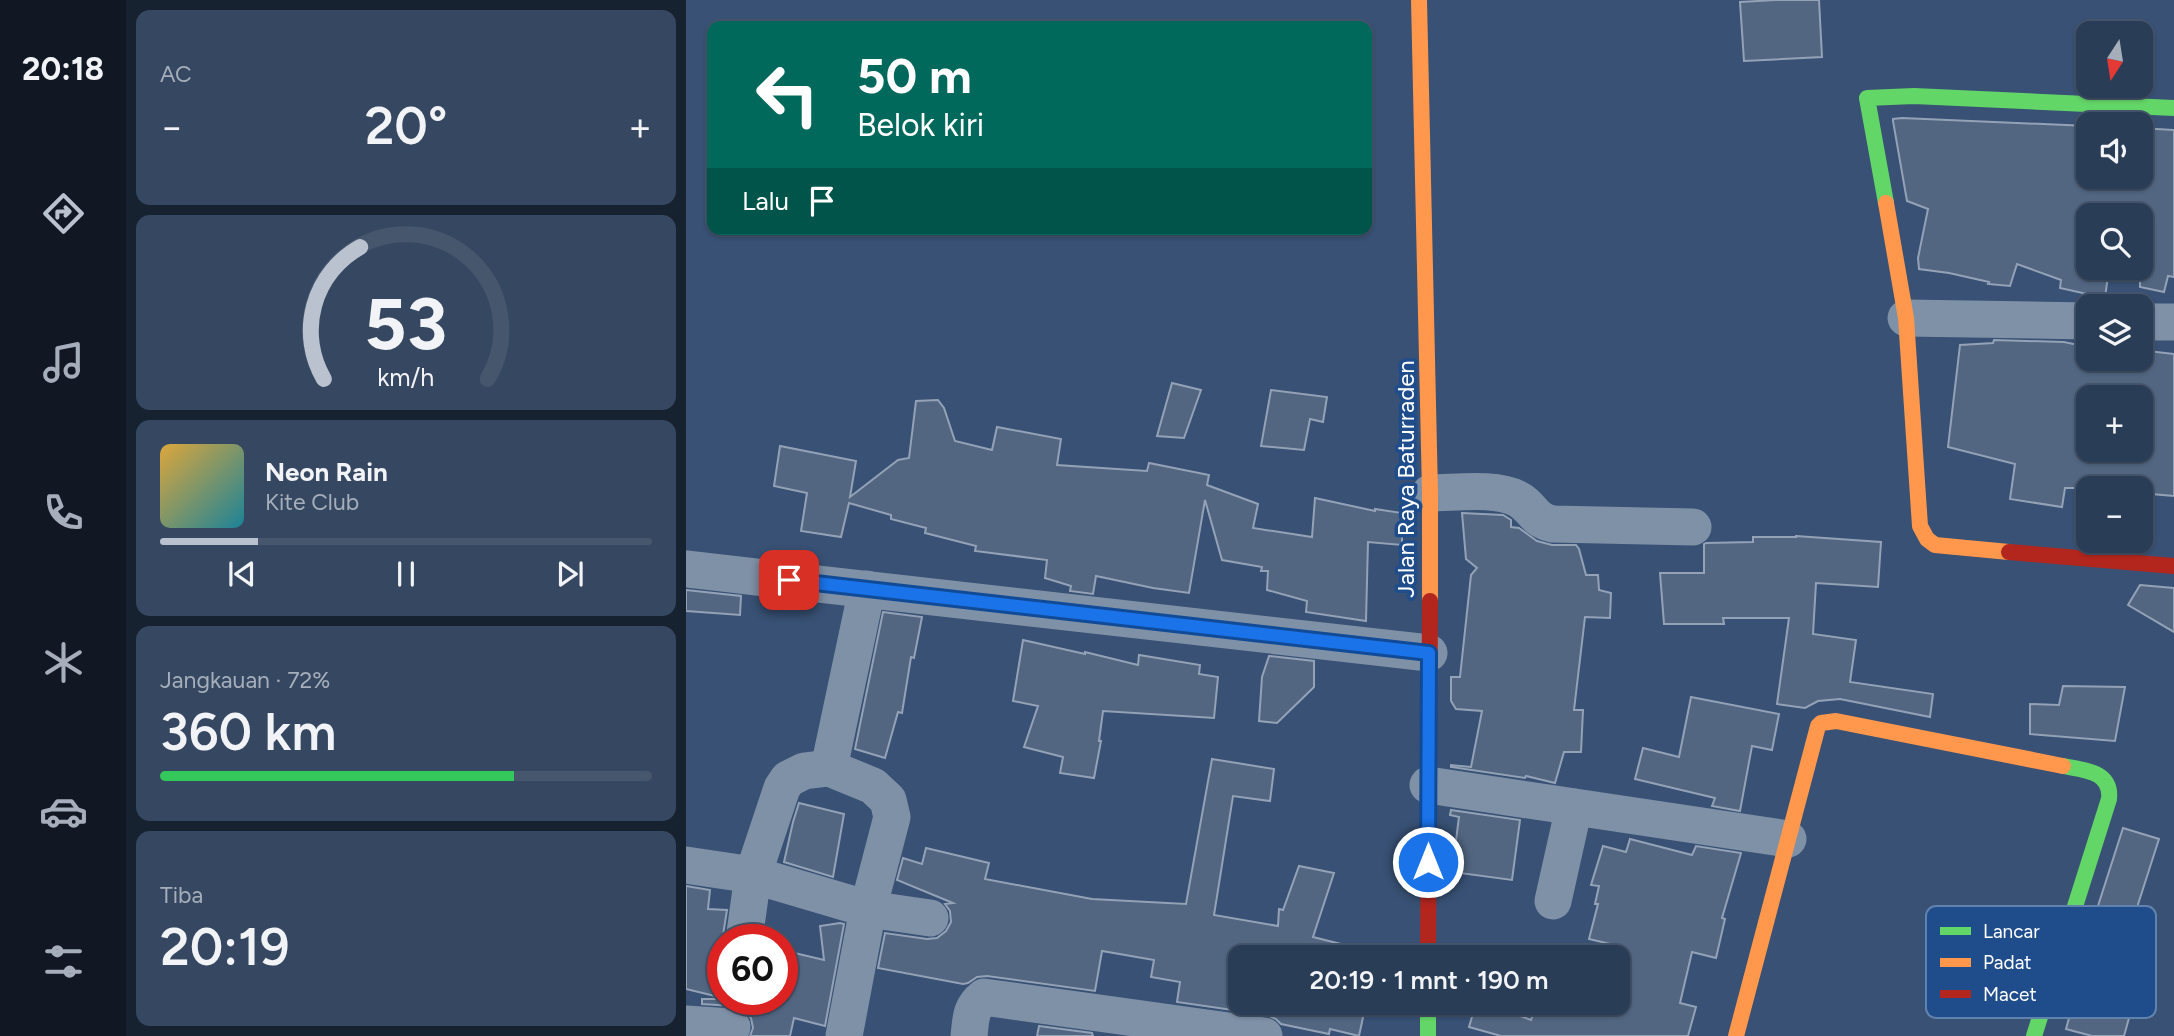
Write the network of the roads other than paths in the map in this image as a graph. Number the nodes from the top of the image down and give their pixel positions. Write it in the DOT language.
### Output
graph roads {
  1 [pos="1419,0"];
  2 [pos="2174,107"];
  3 [pos="1906,318"];
  4 [pos="2076,321"];
  5 [pos="2153,322"];
  6 [pos="2174,323"];
  7 [pos="1430,493"];
  8 [pos="1693,527"];
  9 [pos="2174,566"];
  10 [pos="686,569"];
  11 [pos="867,589"];
  12 [pos="1429,653"];
  13 [pos="829,768"];
  14 [pos="1428,785"];
  15 [pos="1574,807"];
  16 [pos="1788,839"];
  17 [pos="686,865"];
  18 [pos="752,875"];
  19 [pos="1553,901"];
  20 [pos="2075,906"];
  21 [pos="868,909"];
  22 [pos="930,918"];
  23 [pos="746,924"];
  24 [pos="1428,945"];
  25 [pos="1428,1015"];
  26 [pos="2040,1018"];
  27 [pos="733,1021"];
  28 [pos="686,1024"];
  29 [pos="844,1036"];
  30 [pos="969,1036"];
  31 [pos="1264,1036"];
  32 [pos="1428,1036"];
  33 [pos="1736,1036"];
  34 [pos="2034,1036"];
  1 -- 7 [label="street, Jalan Raya Baturraden"];
  2 -- 3 [label="street"];
  3 -- 4 [label="street"];
  3 -- 9 [label="street"];
  5 -- 6 [label="street"];
  7 -- 8 [label="street"];
  7 -- 12 [label="street, Jalan Raya Baturraden"];
  10 -- 11 [label="street"];
  11 -- 12 [label="street"];
  11 -- 13 [label="street"];
  12 -- 14 [label="street, Jalan Raya Baturraden"];
  13 -- 18 [label="street"];
  13 -- 21 [label="street"];
  14 -- 15 [label="street"];
  14 -- 24 [label="street, Jalan Raya Baturraden"];
  15 -- 16 [label="street"];
  15 -- 19 [label="street"];
  16 -- 20 [label="street"];
  16 -- 33 [label="street"];
  17 -- 18 [label="street"];
  18 -- 21 [label="street"];
  18 -- 23 [label="street"];
  21 -- 22 [label="street"];
  21 -- 29 [label="street"];
  25 -- 32 [label="street"];
  26 -- 34 [label="street"];
  27 -- 28 [label="street"];
  30 -- 31 [label="street"];
}
